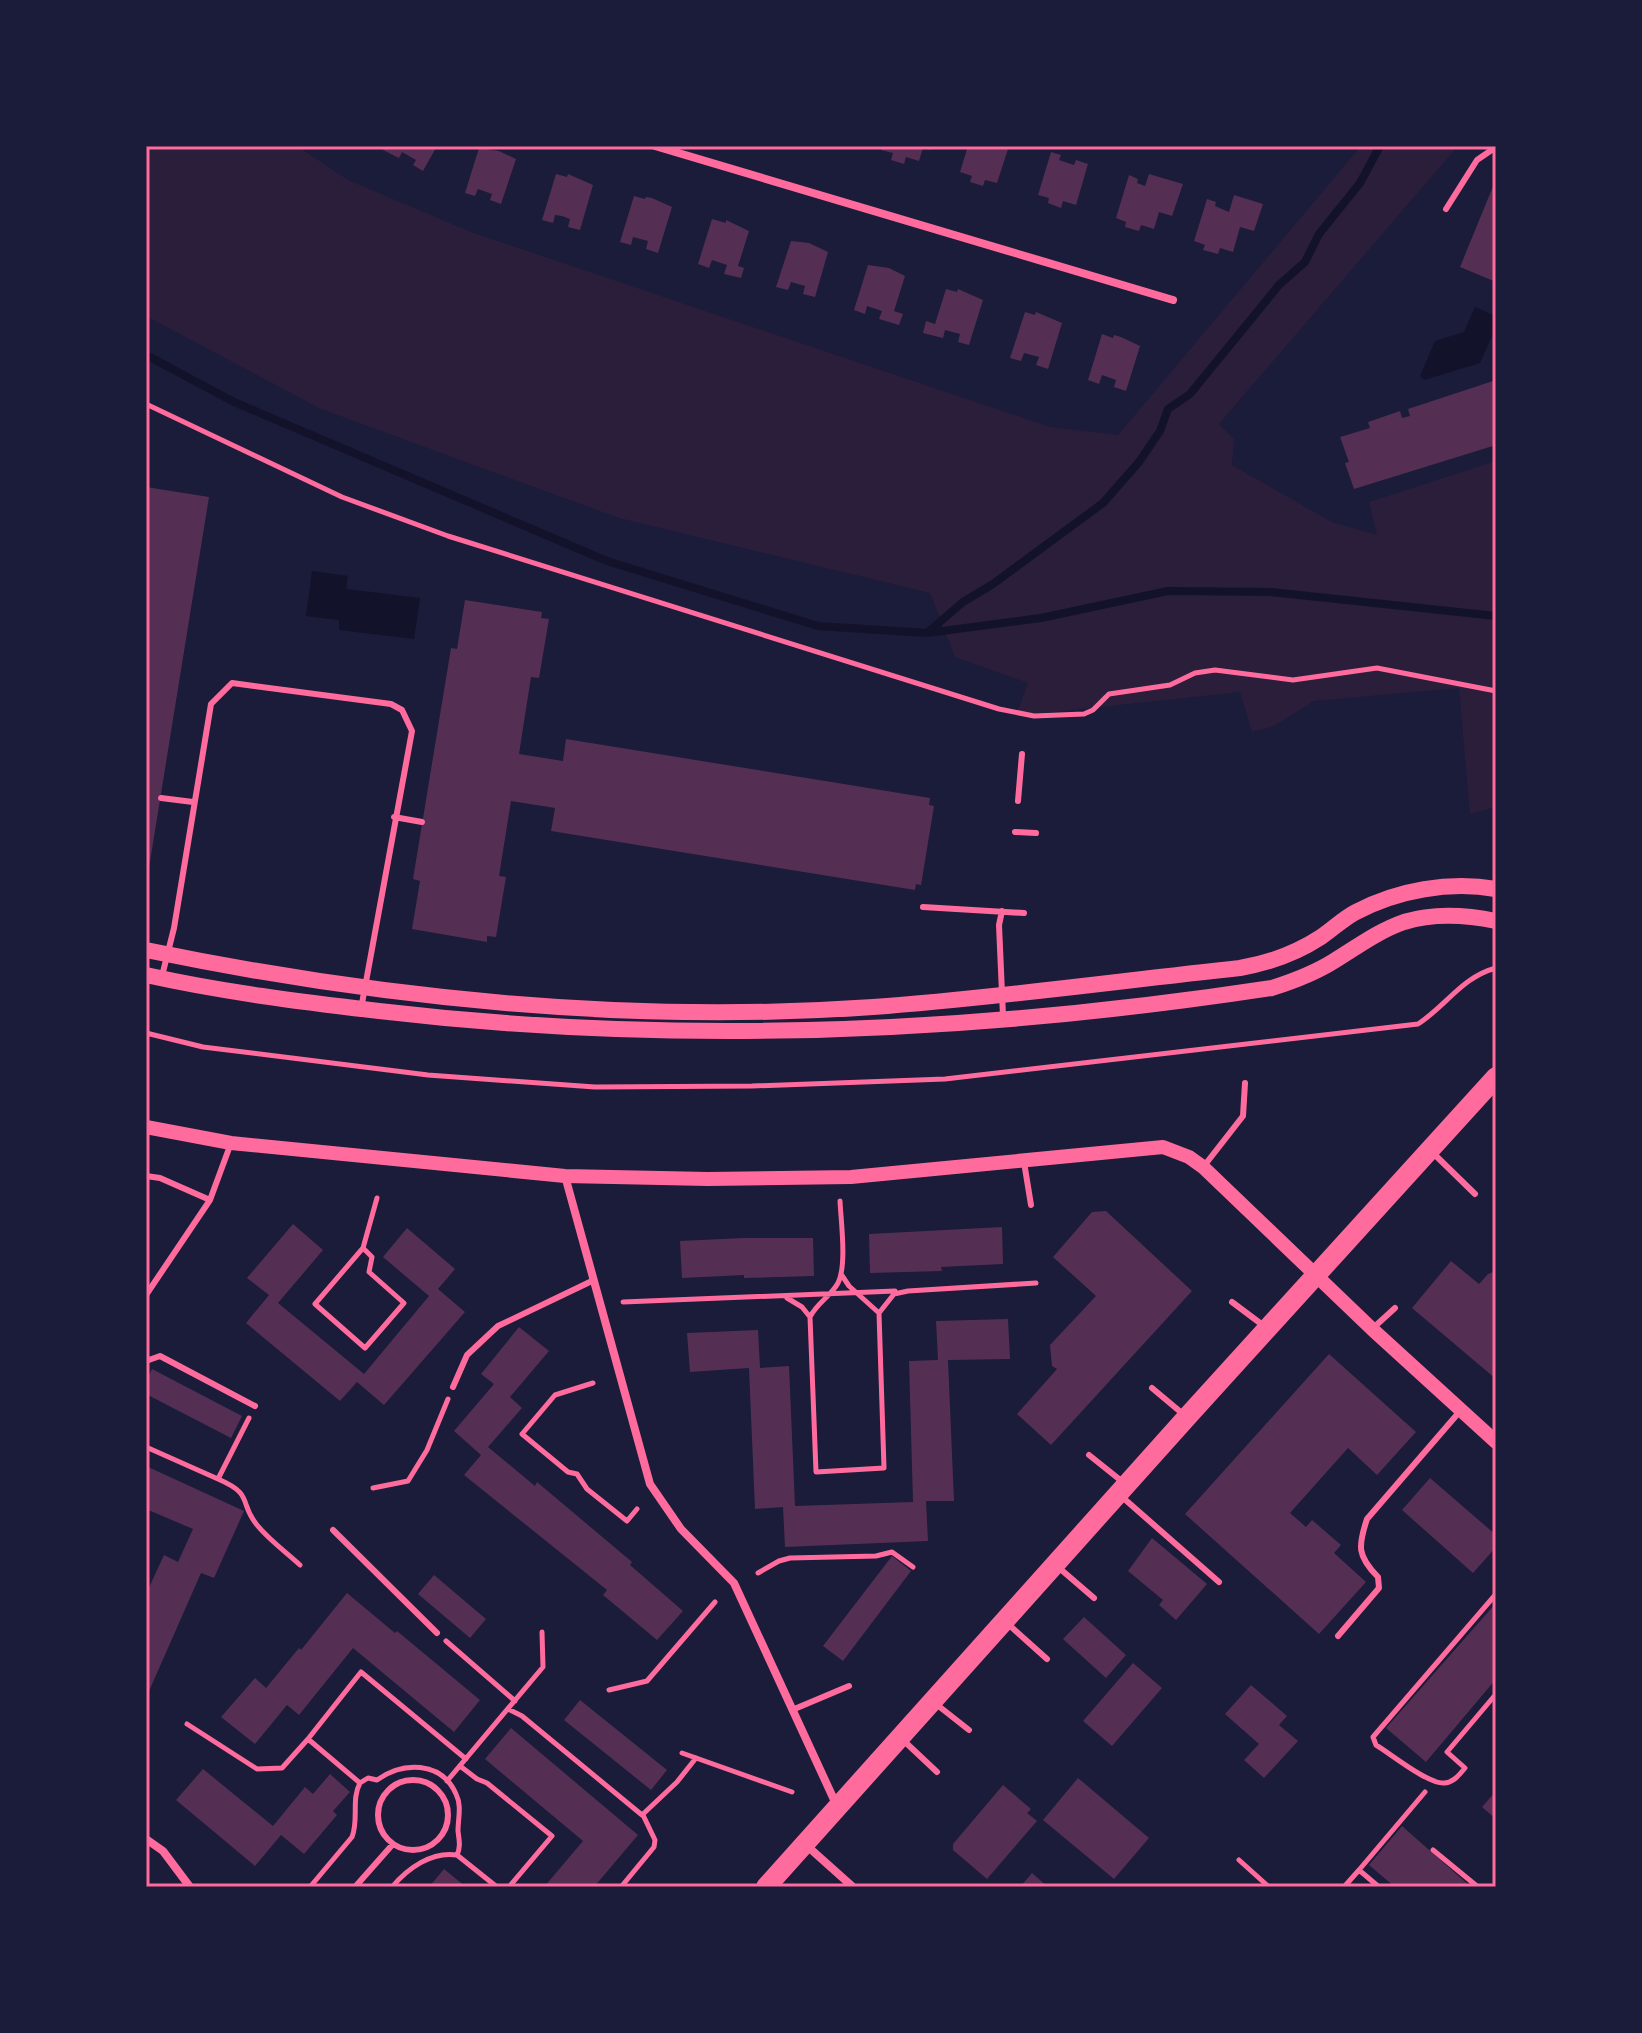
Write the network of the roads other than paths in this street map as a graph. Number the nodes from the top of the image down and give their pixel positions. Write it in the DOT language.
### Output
graph roads {
  1 [pos="655,146"];
  2 [pos="1496,147"];
  3 [pos="1446,209"];
  4 [pos="1173,300"];
  5 [pos="1022,754"];
  6 [pos="161,798"];
  7 [pos="1018,801"];
  8 [pos="193,802"];
  9 [pos="394,817"];
  10 [pos="422,822"];
  11 [pos="1015,832"];
  12 [pos="1036,833"];
  13 [pos="1496,889"];
  14 [pos="923,907"];
  15 [pos="1002,911"];
  16 [pos="1024,913"];
  17 [pos="1496,921"];
  18 [pos="146,950"];
  19 [pos="167,955"];
  20 [pos="154,976"];
  21 [pos="365,988"];
  22 [pos="1002,994"];
  23 [pos="361,1009"];
  24 [pos="1003,1019"];
  25 [pos="1496,1077"];
  26 [pos="1245,1083"];
  27 [pos="146,1127"];
  28 [pos="231,1143"];
  29 [pos="1430,1150"];
  30 [pos="1023,1158"];
  31 [pos="1203,1167"];
  32 [pos="146,1176"];
  33 [pos="565,1176"];
  34 [pos="1475,1194"];
  35 [pos="210,1200"];
  36 [pos="1031,1205"];
  37 [pos="1317,1275"];
  38 [pos="594,1280"];
  39 [pos="146,1295"];
  40 [pos="1232,1302"];
  41 [pos="1395,1308"];
  42 [pos="1267,1329"];
  43 [pos="1372,1329"];
  44 [pos="146,1361"];
  45 [pos="453,1387"];
  46 [pos="1152,1388"];
  47 [pos="255,1406"];
  48 [pos="1461,1410"];
  49 [pos="1187,1417"];
  50 [pos="1496,1442"];
  51 [pos="1089,1455"];
  52 [pos="1122,1489"];
  53 [pos="333,1530"];
  54 [pos="1055,1565"];
  55 [pos="1219,1582"];
  56 [pos="1094,1598"];
  57 [pos="1005,1621"];
  58 [pos="437,1633"];
  59 [pos="1338,1636"];
  60 [pos="1047,1659"];
  61 [pos="849,1686"];
  62 [pos="933,1702"];
  63 [pos="792,1710"];
  64 [pos="969,1730"];
  65 [pos="901,1738"];
  66 [pos="937,1772"];
  67 [pos="838,1809"];
  68 [pos="146,1839"];
  69 [pos="393,1844"];
  70 [pos="805,1844"];
  71 [pos="190,1887"];
  72 [pos="355,1887"];
  73 [pos="766,1887"];
  74 [pos="853,1887"];
  1 -- 4 [label="street"];
  2 -- 3 [label="lane"];
  5 -- 7 [label="lane"];
  6 -- 8 [label="lane"];
  8 -- 9 [label="lane"];
  8 -- 19 [label="lane"];
  9 -- 10 [label="lane"];
  9 -- 21 [label="lane"];
  11 -- 12 [label="lane"];
  13 -- 22 [label="main road"];
  14 -- 15 [label="lane"];
  15 -- 16 [label="lane"];
  15 -- 22 [label="lane"];
  17 -- 24 [label="main road"];
  18 -- 19 [label="main road"];
  19 -- 20 [label="lane"];
  19 -- 21 [label="main road"];
  20 -- 23 [label="main road"];
  21 -- 22 [label="main road"];
  21 -- 23 [label="lane"];
  22 -- 24 [label="lane"];
  23 -- 24 [label="main road"];
  25 -- 29 [label="main road"];
  26 -- 31 [label="lane"];
  27 -- 28 [label="street"];
  28 -- 33 [label="street"];
  28 -- 35 [label="lane"];
  29 -- 34 [label="lane"];
  29 -- 37 [label="main road"];
  30 -- 31 [label="street"];
  30 -- 33 [label="street"];
  30 -- 36 [label="lane"];
  31 -- 37 [label="street"];
  32 -- 35 [label="lane"];
  33 -- 38 [label="street"];
  35 -- 39 [label="lane"];
  37 -- 42 [label="main road"];
  37 -- 43 [label="street"];
  38 -- 45 [label="lane"];
  38 -- 63 [label="street"];
  40 -- 42 [label="lane"];
  41 -- 43 [label="lane"];
  42 -- 49 [label="main road"];
  43 -- 48 [label="street"];
  44 -- 47 [label="lane"];
  46 -- 49 [label="lane"];
  48 -- 50 [label="street"];
  48 -- 59 [label="lane"];
  49 -- 52 [label="main road"];
  51 -- 52 [label="lane"];
  52 -- 54 [label="main road"];
  52 -- 55 [label="lane"];
  53 -- 58 [label="lane"];
  54 -- 56 [label="lane"];
  54 -- 57 [label="main road"];
  57 -- 60 [label="lane"];
  57 -- 62 [label="main road"];
  61 -- 63 [label="lane"];
  62 -- 64 [label="lane"];
  62 -- 65 [label="main road"];
  63 -- 67 [label="street"];
  65 -- 66 [label="lane"];
  65 -- 67 [label="main road"];
  67 -- 70 [label="main road"];
  68 -- 71 [label="street"];
  69 -- 69 [label="lane"];
  69 -- 72 [label="lane"];
  70 -- 73 [label="main road"];
  70 -- 74 [label="street"];
}
